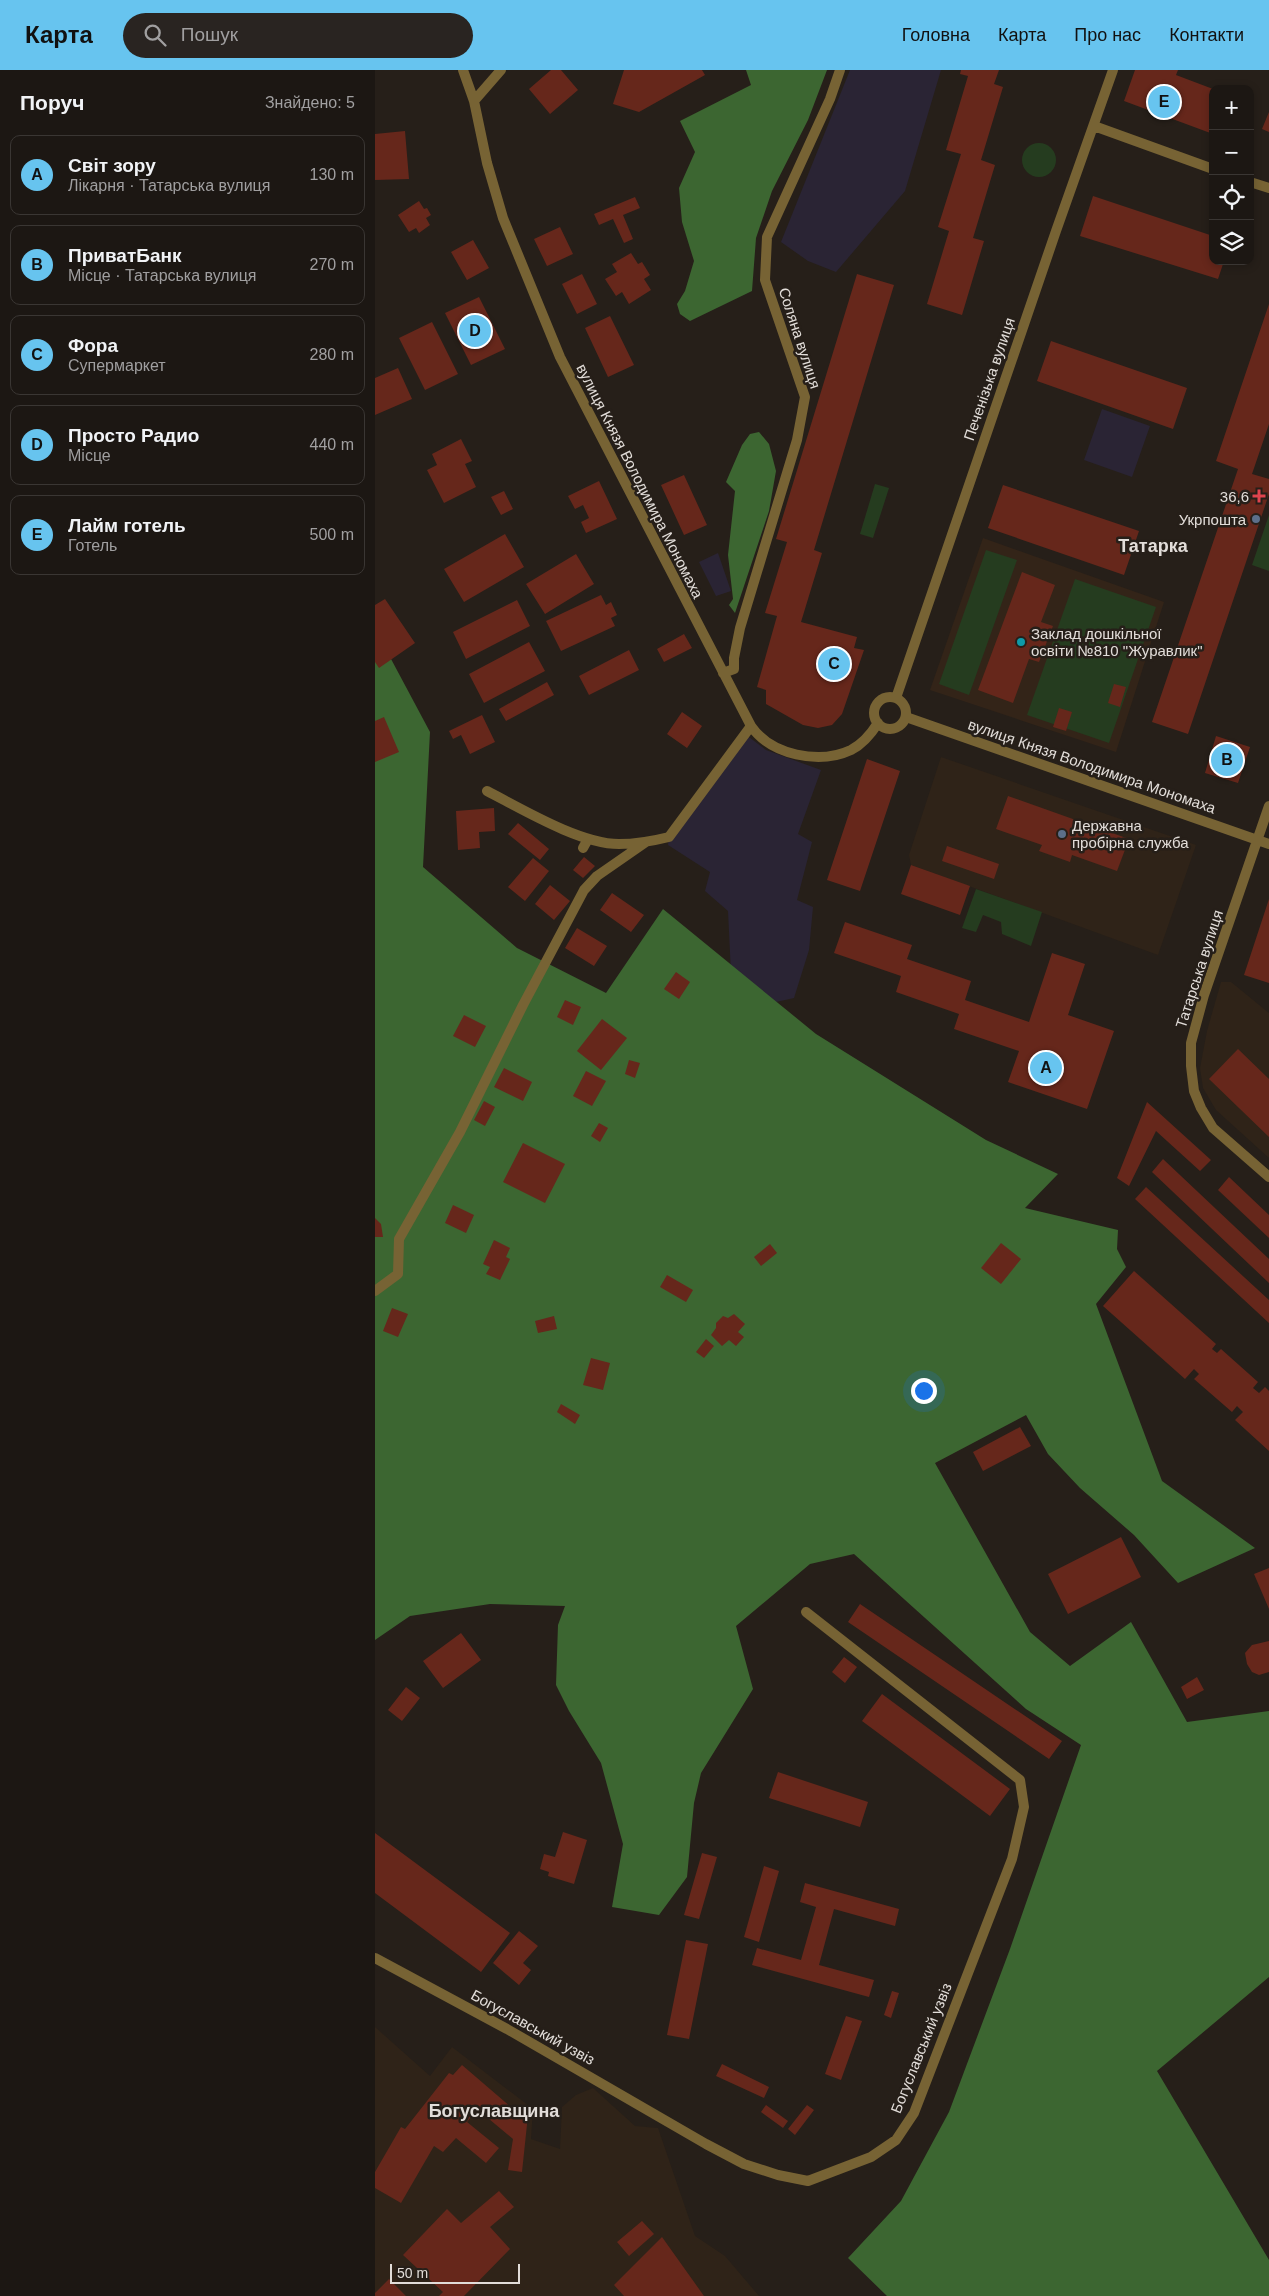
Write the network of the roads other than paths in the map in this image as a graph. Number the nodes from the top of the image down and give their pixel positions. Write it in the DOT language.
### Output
graph roads {
  1 [pos="463,70"];
  2 [pos="501,70"];
  3 [pos="840,70"];
  4 [pos="1113,70"];
  5 [pos="474,101"];
  6 [pos="1094,126"];
  7 [pos="1209,168"];
  8 [pos="1254,183"];
  9 [pos="1269,188"];
  10 [pos="723,673"];
  11 [pos="896,698"];
  12 [pos="906,717"];
  13 [pos="878,723"];
  14 [pos="751,726"];
  15 [pos="487,791"];
  16 [pos="1269,806"];
  17 [pos="1258,840"];
  18 [pos="646,842"];
  19 [pos="1269,844"];
  20 [pos="1269,1177"];
  21 [pos="375,1291"];
  22 [pos="806,1612"];
  23 [pos="375,1958"];
  1 -- 5 [label="street, вулиця Князя Володимира Мономаха"];
  2 -- 5 [label="street"];
  3 -- 10 [label="street, Соляна вулиця"];
  4 -- 6 [label="street, Печенізька вулиця"];
  5 -- 10 [label="street, вулиця Князя Володимира Мономаха"];
  6 -- 7 [label="street"];
  6 -- 11 [label="street, Печенізька вулиця"];
  8 -- 9 [label="street"];
  10 -- 14 [label="street, вулиця Князя Володимира Мономаха"];
  11 -- 12 [label="street"];
  11 -- 13 [label="street"];
  12 -- 13 [label="street"];
  12 -- 17 [label="street, вулиця Князя Володимира Мономаха"];
  13 -- 14 [label="street, вулиця Князя Володимира Мономаха"];
  14 -- 18 [label="street"];
  15 -- 18 [label="street"];
  16 -- 17 [label="street, Татарська вулиця"];
  17 -- 19 [label="street, вулиця Князя Володимира Мономаха"];
  17 -- 20 [label="street, Татарська вулиця"];
  18 -- 21 [label="street"];
  22 -- 23 [label="street, Богуславський узвіз"];
}
